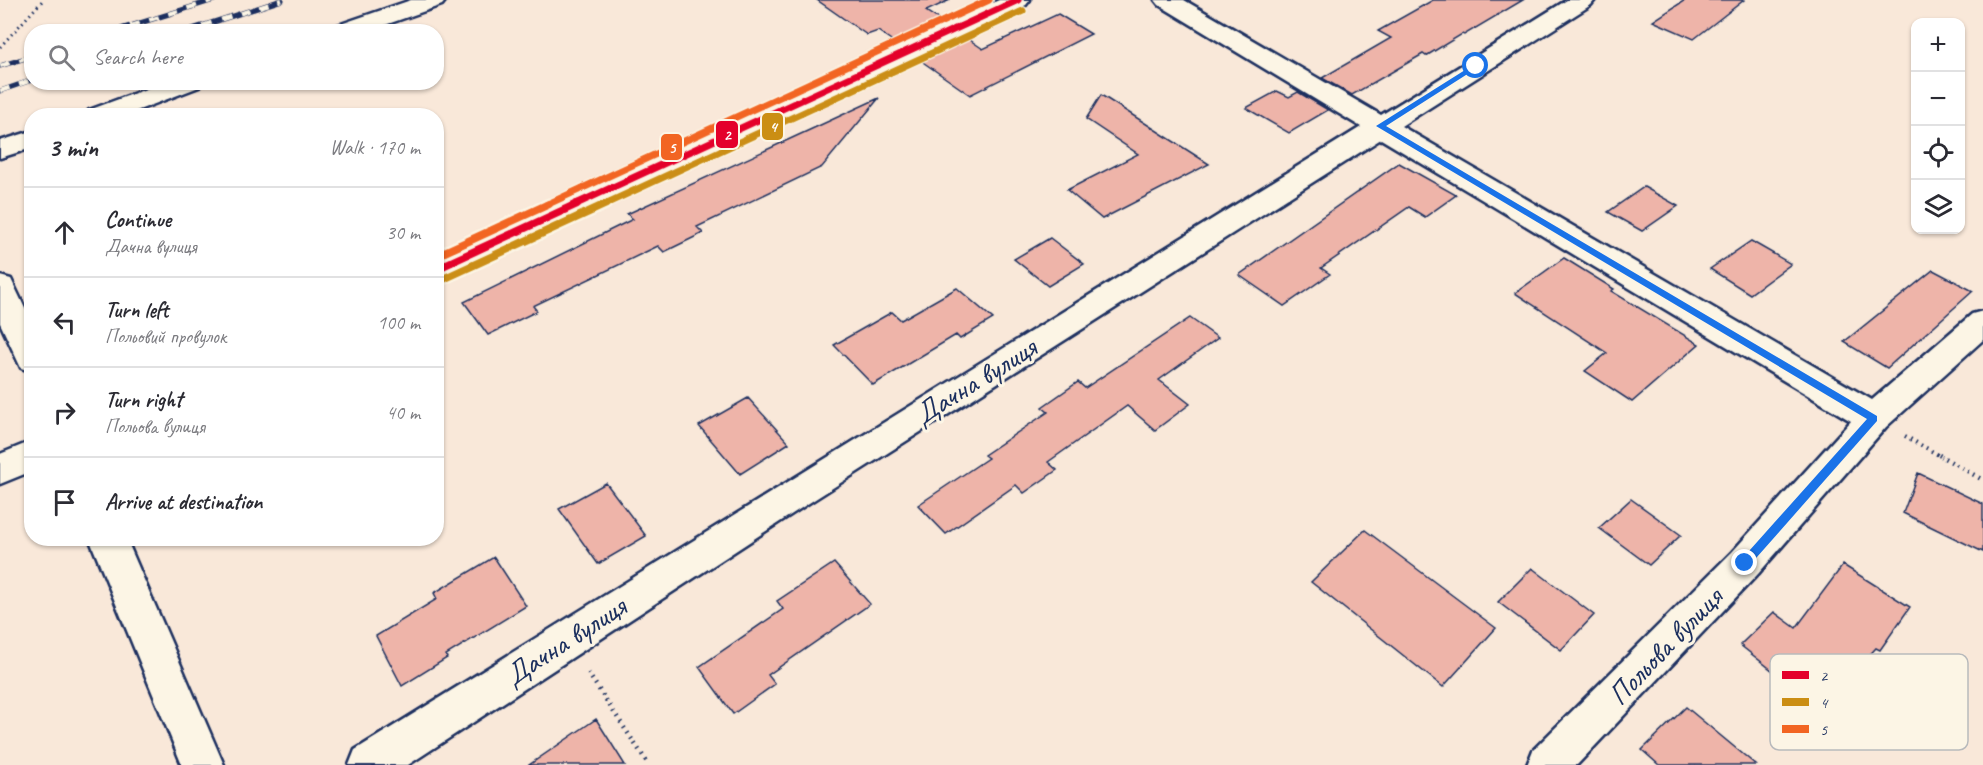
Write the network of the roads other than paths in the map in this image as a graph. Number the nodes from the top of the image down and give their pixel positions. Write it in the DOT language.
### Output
graph roads {
  1 [pos="434,0"];
  2 [pos="1018,0"];
  3 [pos="1167,0"];
  4 [pos="1583,0"];
  5 [pos="364,24"];
  6 [pos="168,90"];
  7 [pos="120,108"];
  8 [pos="1380,126"];
  9 [pos="24,142"];
  10 [pos="0,150"];
  11 [pos="444,265"];
  12 [pos="0,287"];
  13 [pos="1983,322"];
  14 [pos="24,342"];
  15 [pos="1874,418"];
  16 [pos="24,459"];
  17 [pos="0,470"];
  18 [pos="110,546"];
  19 [pos="203,765"];
  20 [pos="370,765"];
  21 [pos="1548,765"];
  1 -- 5 [label="street"];
  2 -- 11 [label="street"];
  3 -- 8 [label="street"];
  4 -- 8 [label="street, Дачна вулиця"];
  6 -- 7 [label="street"];
  8 -- 15 [label="street"];
  8 -- 20 [label="street, Дачна вулиця"];
  9 -- 10 [label="street"];
  12 -- 14 [label="street"];
  13 -- 15 [label="street, Польова вулиця"];
  15 -- 21 [label="street, Польова вулиця"];
  16 -- 17 [label="street"];
  18 -- 19 [label="street"];
}
